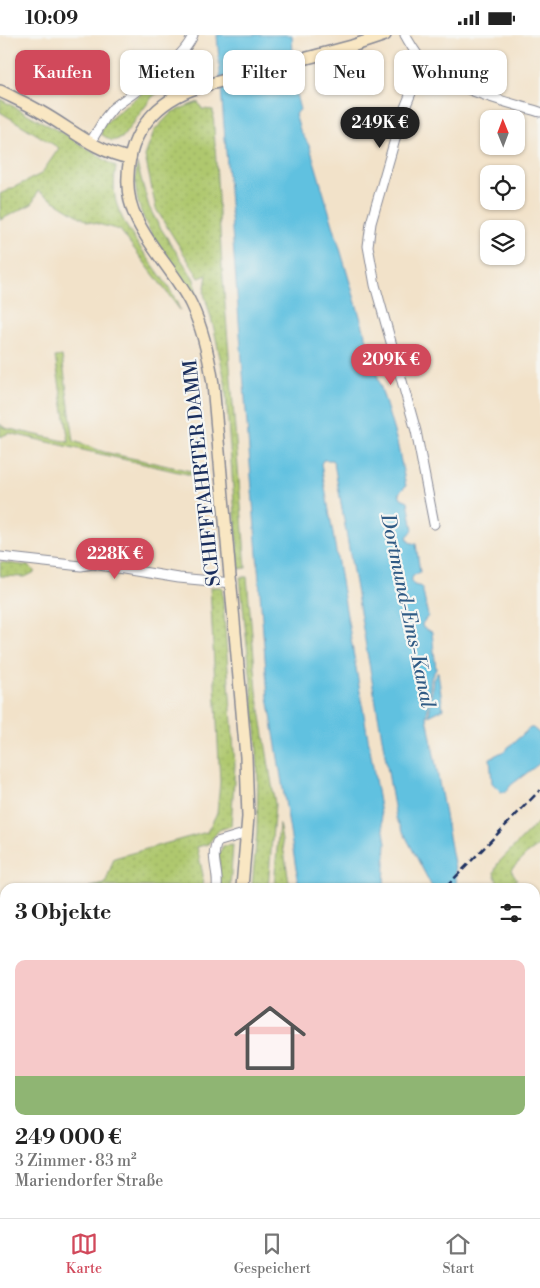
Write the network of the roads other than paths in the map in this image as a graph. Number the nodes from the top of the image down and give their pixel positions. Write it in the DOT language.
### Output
graph roads {
  1 [pos="192,35"];
  2 [pos="385,35"];
  3 [pos="405,35"];
  4 [pos="414,50"];
  5 [pos="0,91"];
  6 [pos="410,95"];
  7 [pos="490,95"];
  8 [pos="540,111"];
  9 [pos="90,143"];
  10 [pos="130,159"];
  11 [pos="434,524"];
  12 [pos="0,557"];
  13 [pos="232,583"];
  14 [pos="247,833"];
  15 [pos="217,883"];
  16 [pos="242,883"];
  1 -- 9 [label="street"];
  2 -- 10 [label="main road, SCHIFFFAHRTER DAMM"];
  3 -- 4 [label="street"];
  5 -- 9 [label="main road"];
  6 -- 11 [label="street"];
  7 -- 8 [label="street"];
  9 -- 10 [label="main road"];
  10 -- 13 [label="main road, SCHIFFFAHRTER DAMM"];
  12 -- 13 [label="street"];
  13 -- 14 [label="main road, SCHIFFFAHRTER DAMM"];
  14 -- 15 [label="street"];
  14 -- 16 [label="main road, SCHIFFFAHRTER DAMM"];
}
